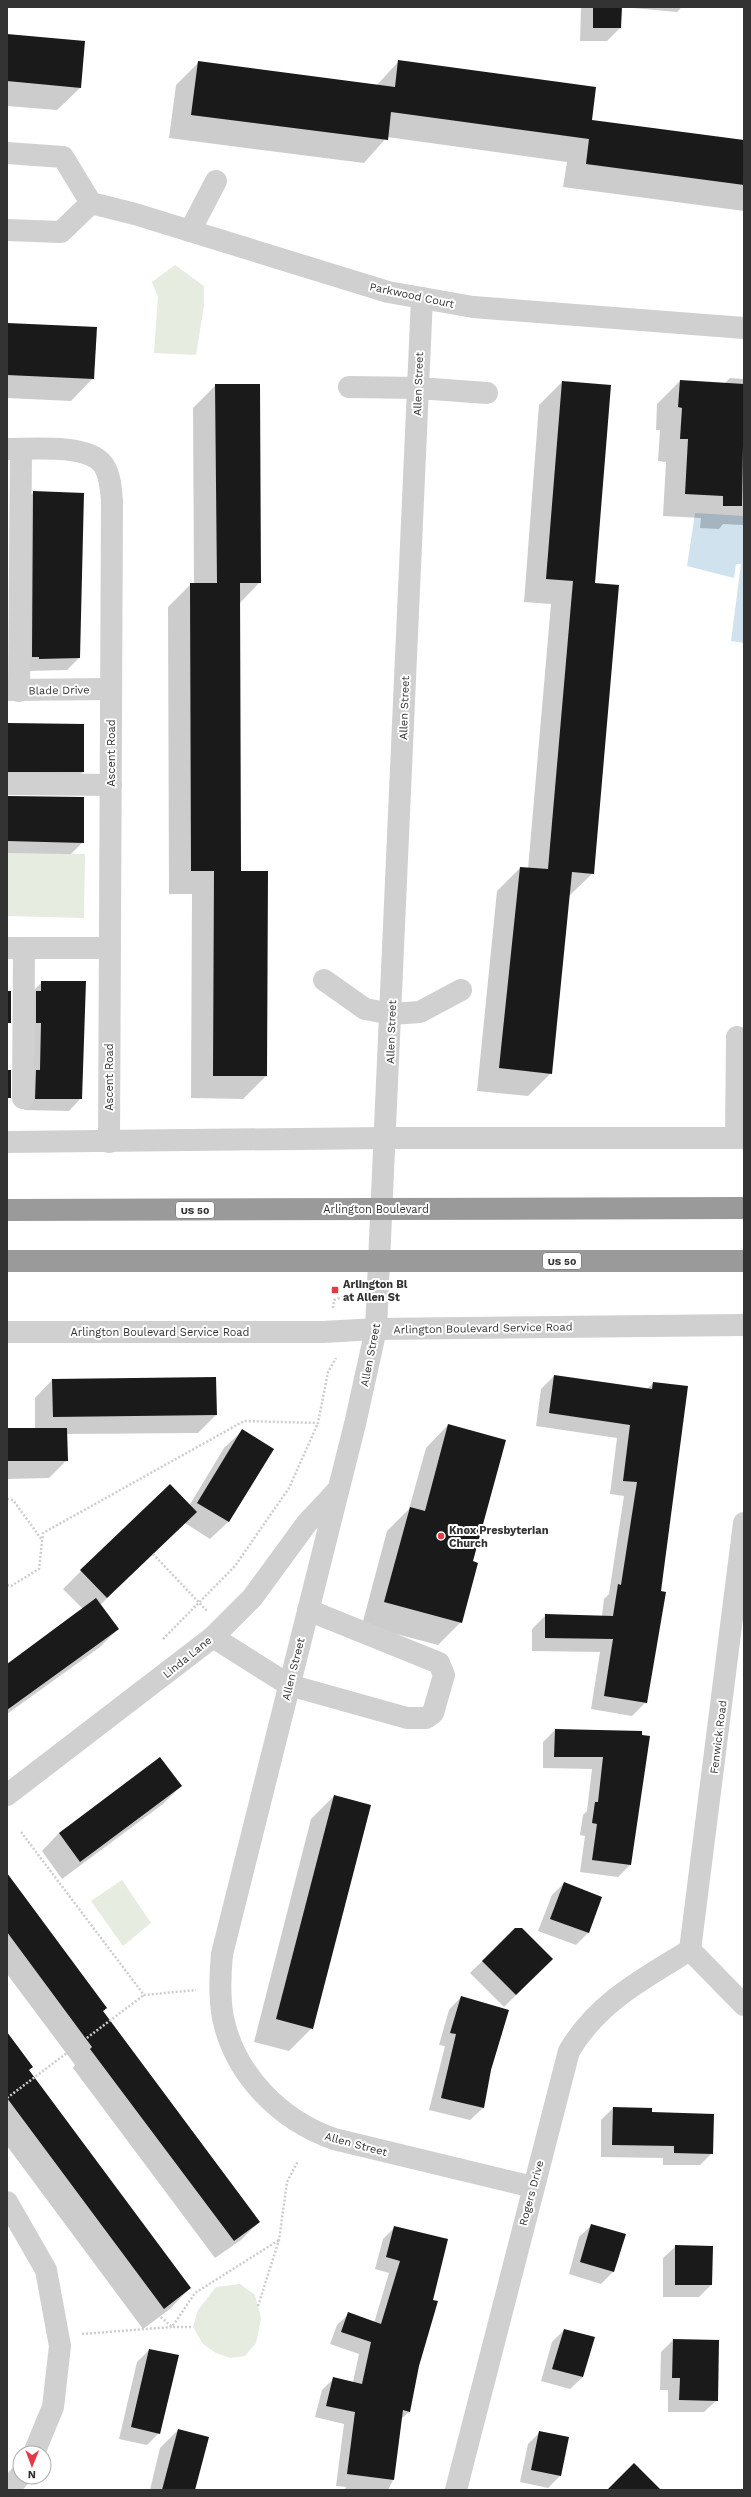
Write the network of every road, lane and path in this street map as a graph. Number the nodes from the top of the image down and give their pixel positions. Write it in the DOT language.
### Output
graph roads {
  1 [pos="7,153"];
  2 [pos="216,181"];
  3 [pos="92,203"];
  4 [pos="7,230"];
  5 [pos="190,231"];
  6 [pos="422,298"];
  7 [pos="744,328"];
  8 [pos="349,387"];
  9 [pos="418,388"];
  10 [pos="487,393"];
  11 [pos="14,449"];
  12 [pos="111,689"];
  13 [pos="13,690"];
  14 [pos="7,784"];
  15 [pos="111,785"];
  16 [pos="15,948"];
  17 [pos="110,948"];
  18 [pos="324,980"];
  19 [pos="460,990"];
  20 [pos="392,1014"];
  21 [pos="737,1037"];
  22 [pos="15,1046"];
  23 [pos="23,1098"];
  24 [pos="386,1138"];
  25 [pos="740,1138"];
  26 [pos="7,1142"];
  27 [pos="109,1142"];
  28 [pos="744,1208"];
  29 [pos="383,1209"];
  30 [pos="7,1210"];
  31 [pos="7,1261"];
  32 [pos="744,1261"];
  33 [pos="381,1262"];
  34 [pos="351,1294"];
  35 [pos="333,1311"];
  36 [pos="744,1325"];
  37 [pos="376,1329"];
  38 [pos="7,1332"];
  39 [pos="336,1358"];
  40 [pos="318,1423"];
  41 [pos="338,1490"];
  42 [pos="7,1499"];
  43 [pos="744,1523"];
  44 [pos="42,1540"];
  45 [pos="153,1554"];
  46 [pos="7,1585"];
  47 [pos="201,1603"];
  48 [pos="308,1610"];
  49 [pos="217,1632"];
  50 [pos="163,1639"];
  51 [pos="289,1685"];
  52 [pos="7,1795"];
  53 [pos="21,1832"];
  54 [pos="690,1950"];
  55 [pos="220,1988"];
  56 [pos="144,1995"];
  57 [pos="744,2005"];
  58 [pos="7,2098"];
  59 [pos="7,2118"];
  60 [pos="298,2161"];
  61 [pos="533,2187"];
  62 [pos="7,2202"];
  63 [pos="279,2240"];
  64 [pos="258,2306"];
  65 [pos="172,2327"];
  66 [pos="193,2327"];
  67 [pos="58,2335"];
  68 [pos="37,2445"];
  69 [pos="456,2490"];
  1 -- 3 [label="street"];
  2 -- 5 [label="street"];
  3 -- 4 [label="street"];
  3 -- 5 [label="street, Parkwood Court"];
  5 -- 6 [label="street, Parkwood Court"];
  6 -- 7 [label="street, Parkwood Court"];
  6 -- 9 [label="street, Allen Street"];
  8 -- 9 [label="street"];
  9 -- 10 [label="street"];
  9 -- 20 [label="street, Allen Street"];
  11 -- 12 [label="street, Ascent Road"];
  11 -- 13 [label="street"];
  12 -- 13 [label="street, Blade Drive"];
  12 -- 15 [label="street, Ascent Road"];
  14 -- 15 [label="street"];
  15 -- 17 [label="street, Ascent Road"];
  16 -- 17 [label="street"];
  16 -- 22 [label="street"];
  17 -- 27 [label="street, Ascent Road"];
  18 -- 20 [label="street"];
  19 -- 20 [label="street"];
  20 -- 24 [label="street, Allen Street"];
  21 -- 25 [label="street"];
  22 -- 23 [label="street"];
  24 -- 25 [label="street"];
  24 -- 27 [label="street"];
  24 -- 29 [label="street, Allen Street"];
  26 -- 27 [label="street"];
  28 -- 29 [label="highway, Arlington Boulevard / US 50"];
  29 -- 30 [label="highway, Arlington Boulevard / US 50"];
  29 -- 33 [label="street, Allen Street"];
  31 -- 33 [label="highway, US 50"];
  32 -- 33 [label="highway, US 50"];
  33 -- 37 [label="street, Allen Street"];
  34 -- 35 [label="path"];
  36 -- 37 [label="street, Arlington Boulevard Service Road"];
  37 -- 38 [label="street, Arlington Boulevard Service Road"];
  37 -- 41 [label="street, Allen Street"];
  39 -- 40 [label="path"];
  40 -- 44 [label="path"];
  40 -- 47 [label="path"];
  41 -- 48 [label="street, Allen Street"];
  41 -- 49 [label="street, Linda Lane"];
  42 -- 44 [label="path"];
  43 -- 54 [label="street, Fenwick Road"];
  44 -- 46 [label="path"];
  45 -- 47 [label="path"];
  47 -- 49 [label="path"];
  47 -- 50 [label="path"];
  48 -- 51 [label="street, Allen Street"];
  48 -- 51 [label="street"];
  49 -- 51 [label="street"];
  49 -- 52 [label="street, Linda Lane"];
  51 -- 55 [label="street, Allen Street"];
  53 -- 56 [label="path"];
  54 -- 57 [label="street"];
  54 -- 61 [label="street, Rogers Drive"];
  55 -- 56 [label="path"];
  55 -- 61 [label="street, Allen Street"];
  56 -- 58 [label="path"];
  59 -- 65 [label="path"];
  60 -- 63 [label="path"];
  61 -- 69 [label="street, Rogers Drive"];
  62 -- 67 [label="street"];
  63 -- 64 [label="path"];
  63 -- 65 [label="path"];
  65 -- 66 [label="path"];
  65 -- 67 [label="path"];
  67 -- 68 [label="street"];
}
